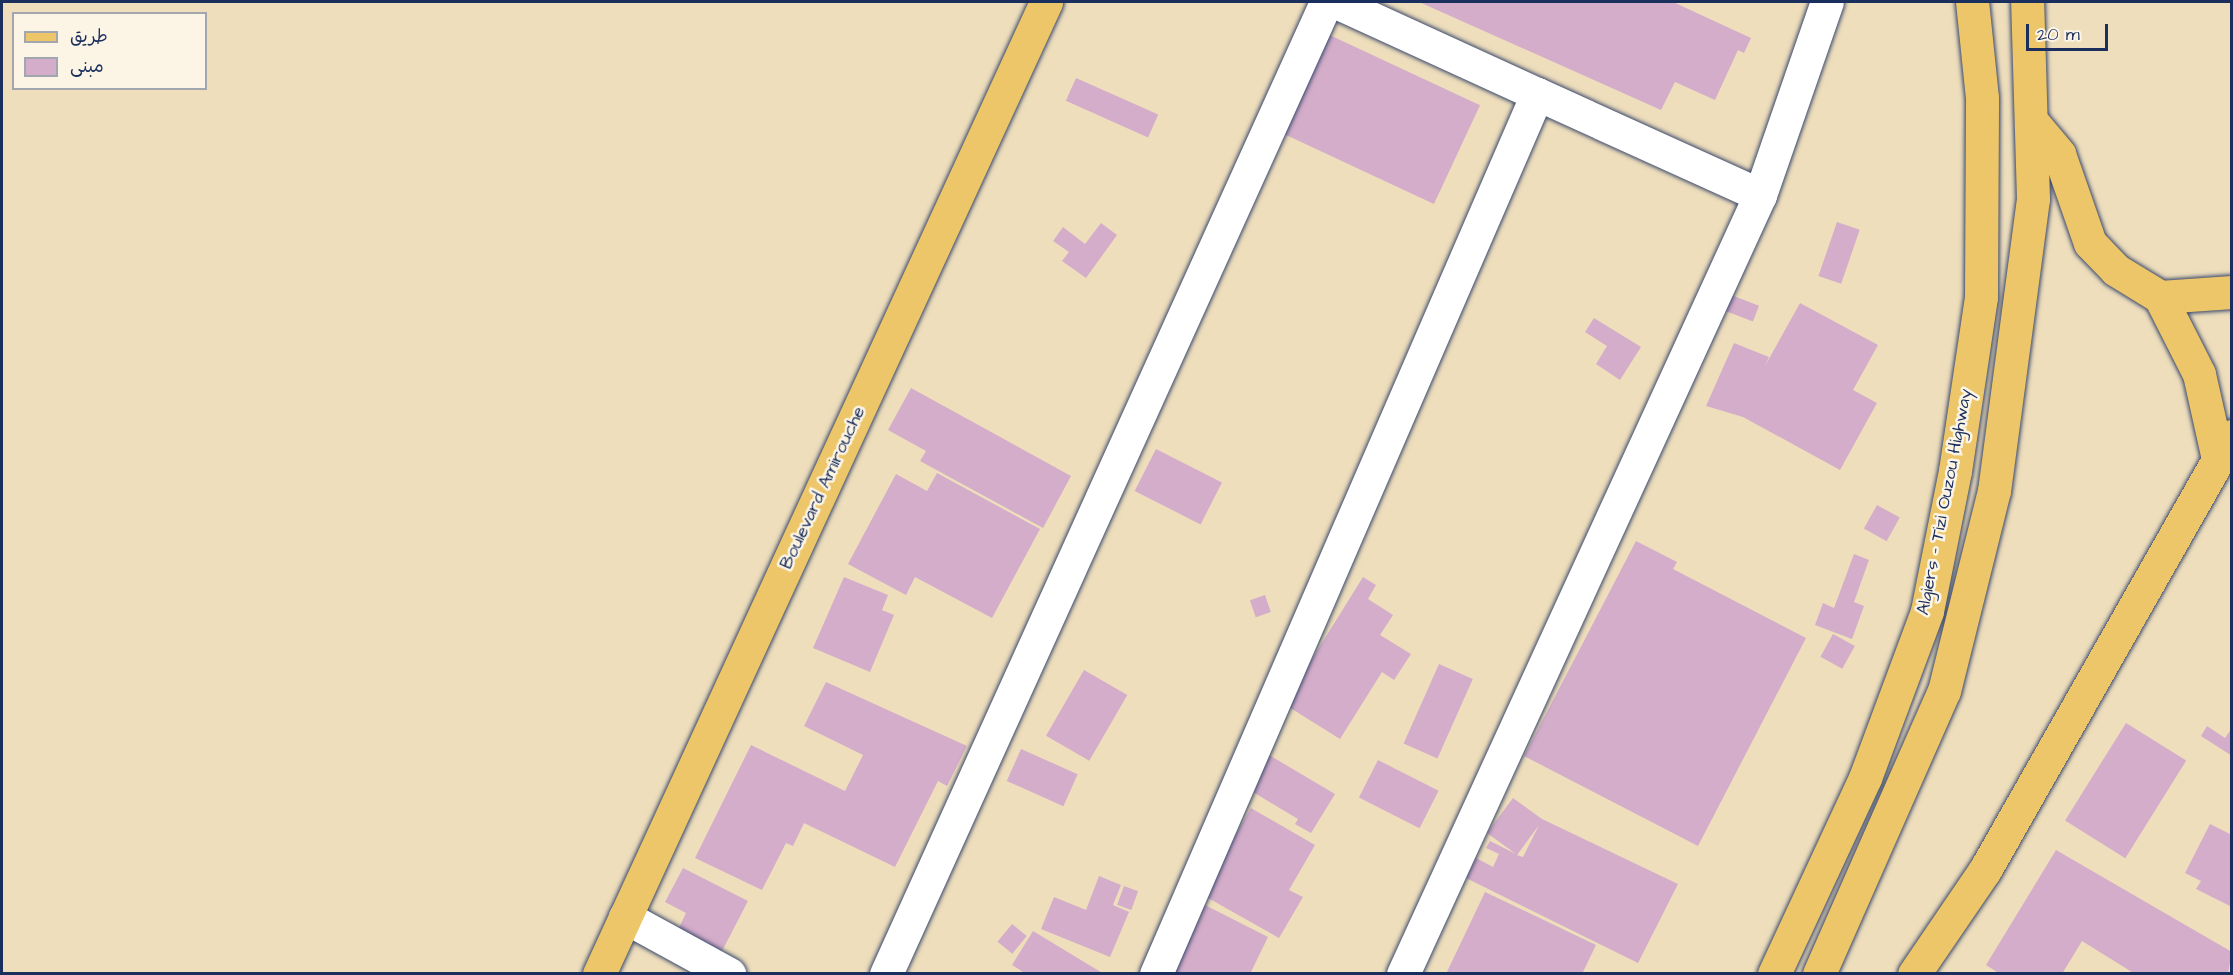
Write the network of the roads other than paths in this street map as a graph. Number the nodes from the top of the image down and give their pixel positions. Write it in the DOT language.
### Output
graph roads {
  1 [pos="1046,2"];
  2 [pos="1326,2"];
  3 [pos="1336,2"];
  4 [pos="1827,2"];
  5 [pos="1972,2"];
  6 [pos="2027,2"];
  7 [pos="1537,94"];
  8 [pos="2035,125"];
  9 [pos="1760,195"];
  10 [pos="2232,292"];
  11 [pos="2160,297"];
  12 [pos="2225,447"];
  13 [pos="625,917"];
  14 [pos="599,974"];
  15 [pos="729,974"];
  16 [pos="886,974"];
  17 [pos="1156,974"];
  18 [pos="1402,974"];
  19 [pos="1774,974"];
  20 [pos="1819,974"];
  21 [pos="1914,974"];
  1 -- 13 [label="main road, Boulevard Amirouche"];
  2 -- 16 [label="street"];
  3 -- 7 [label="street"];
  4 -- 9 [label="street"];
  5 -- 19 [label="main road, Algiers - Tizi Ouzou Highway"];
  6 -- 8 [label="main road"];
  7 -- 9 [label="street"];
  7 -- 17 [label="street"];
  8 -- 11 [label="main road"];
  8 -- 20 [label="main road"];
  9 -- 18 [label="street"];
  10 -- 11 [label="main road"];
  11 -- 12 [label="main road"];
  12 -- 21 [label="main road"];
  13 -- 14 [label="main road, Boulevard Amirouche"];
  13 -- 15 [label="street"];
}
